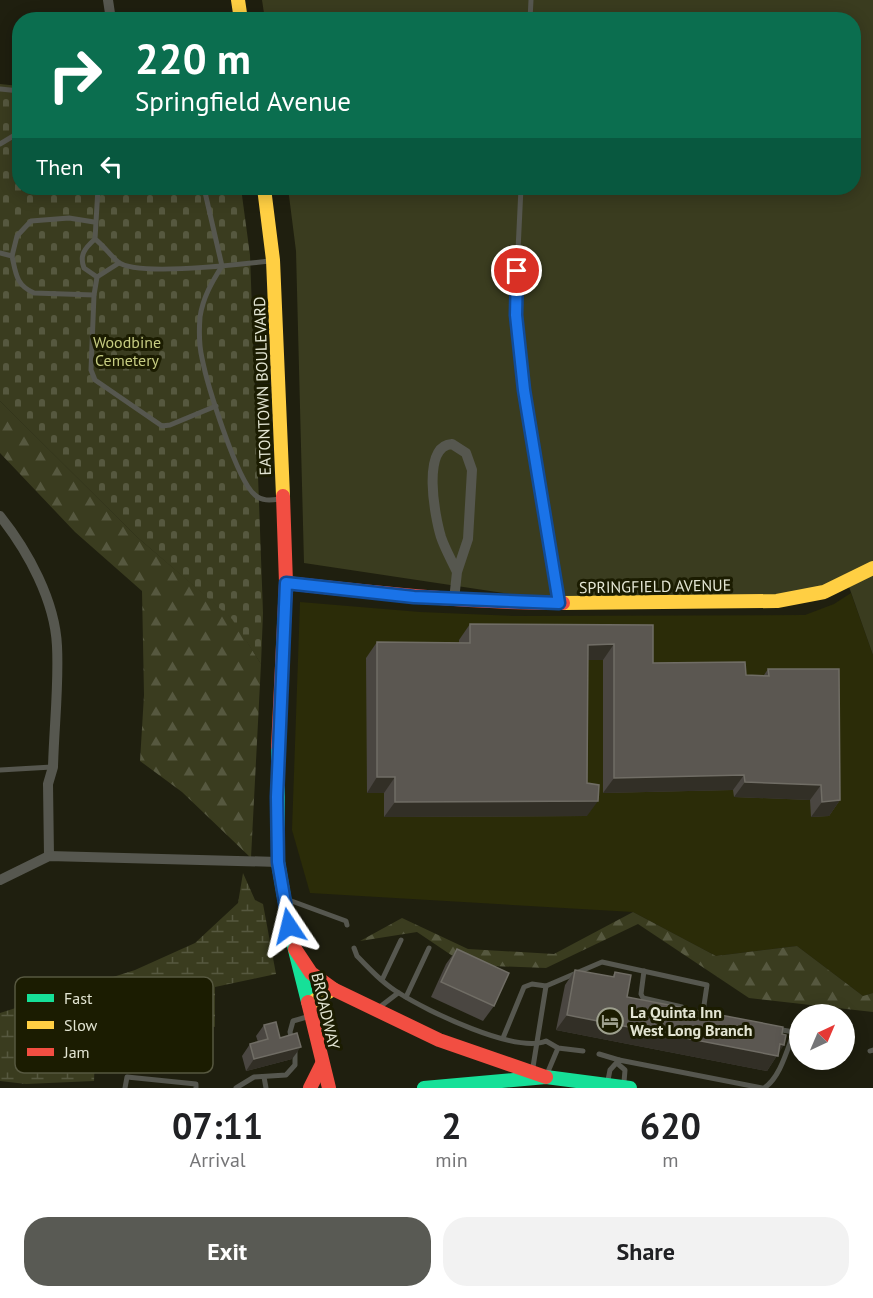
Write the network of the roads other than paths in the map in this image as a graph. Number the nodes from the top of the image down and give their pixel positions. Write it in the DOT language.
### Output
graph roads {
  1 [pos="97,195"];
  2 [pos="206,195"];
  3 [pos="265,195"];
  4 [pos="520,195"];
  5 [pos="94,222"];
  6 [pos="95,239"];
  7 [pos="0,253"];
  8 [pos="12,256"];
  9 [pos="273,260"];
  10 [pos="119,263"];
  11 [pos="222,266"];
  12 [pos="97,277"];
  13 [pos="94,295"];
  14 [pos="216,406"];
  15 [pos="283,499"];
  16 [pos="0,516"];
  17 [pos="873,568"];
  18 [pos="457,572"];
  19 [pos="286,583"];
  20 [pos="454,600"];
  21 [pos="559,603"];
  22 [pos="53,767"];
  23 [pos="0,770"];
  24 [pos="49,856"];
  25 [pos="278,862"];
  26 [pos="0,880"];
  27 [pos="285,899"];
  28 [pos="347,925"];
  29 [pos="401,940"];
  30 [pos="354,948"];
  31 [pos="429,948"];
  32 [pos="295,949"];
  33 [pos="644,971"];
  34 [pos="382,980"];
  35 [pos="546,986"];
  36 [pos="333,989"];
  37 [pos="398,993"];
  38 [pos="406,997"];
  39 [pos="310,1010"];
  40 [pos="375,1010"];
  41 [pos="703,1012"];
  42 [pos="714,1015"];
  43 [pos="771,1027"];
  44 [pos="503,1038"];
  45 [pos="536,1045"];
  46 [pos="558,1048"];
  47 [pos="583,1051"];
  48 [pos="599,1054"];
  49 [pos="619,1062"];
  50 [pos="322,1064"];
  51 [pos="536,1076"];
  52 [pos="264,1077"];
  53 [pos="607,1085"];
  54 [pos="196,1086"];
  55 [pos="626,1087"];
  56 [pos="125,1088"];
  57 [pos="236,1088"];
  58 [pos="266,1088"];
  59 [pos="310,1088"];
  60 [pos="329,1088"];
  61 [pos="424,1088"];
  62 [pos="763,1088"];
  1 -- 5 [label="lane"];
  2 -- 11 [label="lane"];
  3 -- 9 [label="main road, EATONTOWN BOULEVARD"];
  4 -- 21 [label="lane"];
  5 -- 6 [label="lane"];
  5 -- 8 [label="lane"];
  6 -- 10 [label="lane"];
  6 -- 12 [label="lane"];
  7 -- 8 [label="lane"];
  8 -- 13 [label="lane"];
  9 -- 11 [label="lane"];
  9 -- 15 [label="main road, EATONTOWN BOULEVARD"];
  10 -- 11 [label="lane"];
  10 -- 12 [label="lane"];
  11 -- 14 [label="lane"];
  12 -- 13 [label="lane"];
  13 -- 14 [label="lane"];
  14 -- 15 [label="lane"];
  15 -- 19 [label="main road, EATONTOWN BOULEVARD"];
  16 -- 22 [label="street"];
  17 -- 21 [label="main road, SPRINGFIELD AVENUE"];
  18 -- 18 [label="street"];
  18 -- 20 [label="street"];
  19 -- 20 [label="main road, SPRINGFIELD AVENUE"];
  19 -- 25 [label="main road, BROADWAY"];
  20 -- 21 [label="main road, SPRINGFIELD AVENUE"];
  22 -- 23 [label="lane"];
  22 -- 24 [label="street"];
  24 -- 25 [label="street"];
  24 -- 26 [label="street"];
  25 -- 27 [label="main road, BROADWAY"];
  27 -- 28 [label="lane"];
  27 -- 32 [label="main road, BROADWAY"];
  29 -- 34 [label="lane"];
  30 -- 34 [label="lane"];
  31 -- 38 [label="lane"];
  32 -- 36 [label="main road"];
  32 -- 39 [label="main road, BROADWAY"];
  33 -- 35 [label="lane"];
  33 -- 41 [label="lane"];
  33 -- 41 [label="lane"];
  34 -- 37 [label="lane"];
  35 -- 44 [label="lane"];
  35 -- 45 [label="lane"];
  36 -- 39 [label="main road"];
  36 -- 40 [label="main road"];
  37 -- 38 [label="lane"];
  37 -- 40 [label="lane"];
  38 -- 44 [label="lane"];
  39 -- 50 [label="main road, BROADWAY"];
  39 -- 52 [label="lane"];
  40 -- 51 [label="main road"];
  41 -- 42 [label="lane"];
  43 -- 62 [label="lane"];
  44 -- 45 [label="lane"];
  45 -- 46 [label="lane"];
  45 -- 51 [label="lane"];
  46 -- 47 [label="lane"];
  46 -- 51 [label="lane"];
  48 -- 49 [label="lane"];
  49 -- 53 [label="lane"];
  49 -- 55 [label="lane"];
  49 -- 62 [label="lane"];
  50 -- 59 [label="main road"];
  50 -- 60 [label="main road, BROADWAY"];
  51 -- 53 [label="main road"];
  51 -- 61 [label="main road"];
  52 -- 57 [label="lane"];
  52 -- 58 [label="lane"];
  53 -- 55 [label="main road"];
  54 -- 56 [label="lane"];
}
